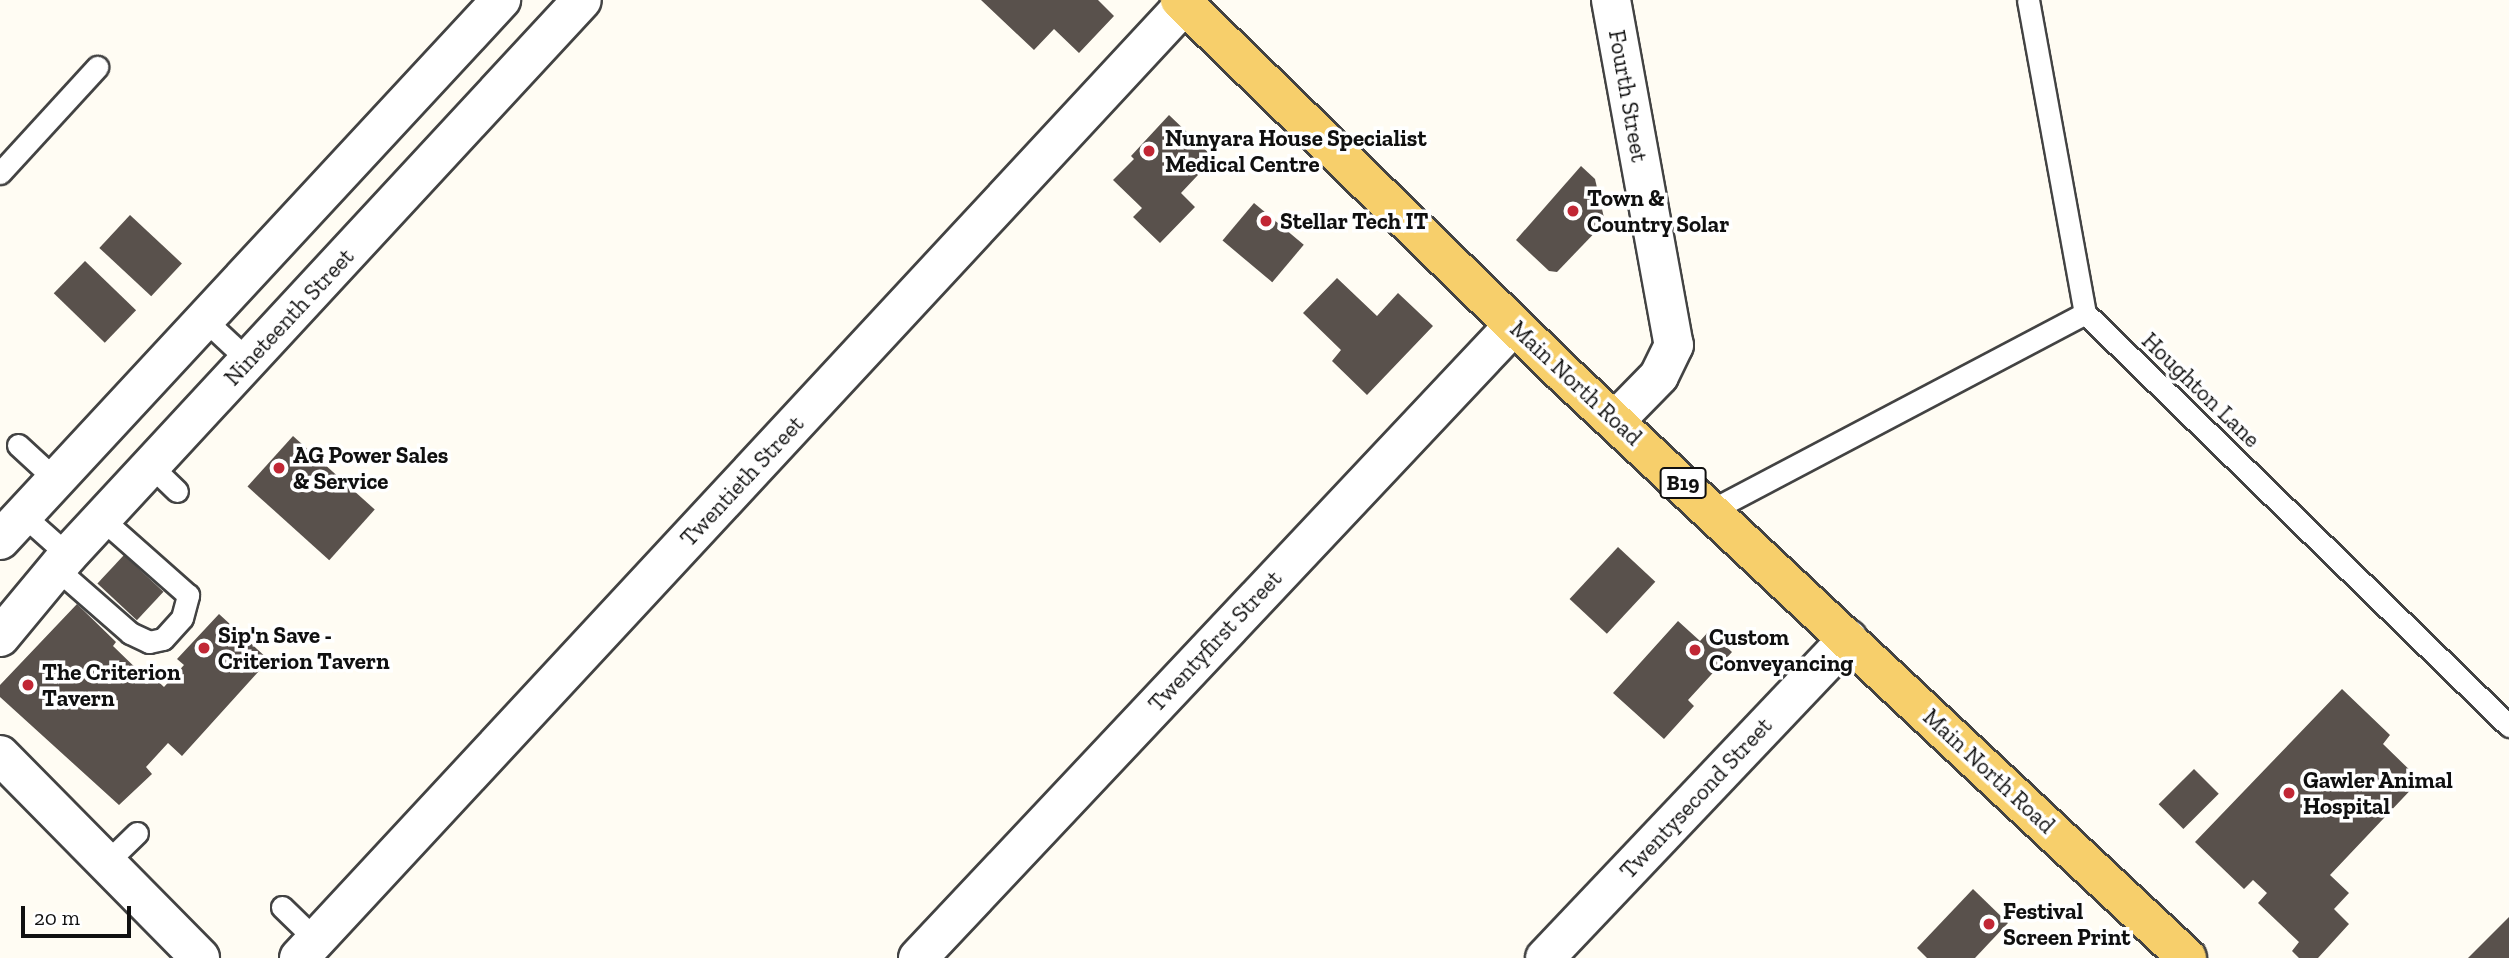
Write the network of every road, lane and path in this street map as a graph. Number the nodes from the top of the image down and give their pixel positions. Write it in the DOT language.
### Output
graph roads {
  1 [pos="501,0"];
  2 [pos="582,0"];
  3 [pos="1611,0"];
  4 [pos="2028,0"];
  5 [pos="1181,2"];
  6 [pos="97,67"];
  7 [pos="0,173"];
  8 [pos="2085,313"];
  9 [pos="205,320"];
  10 [pos="1514,325"];
  11 [pos="249,361"];
  12 [pos="1615,421"];
  13 [pos="18,445"];
  14 [pos="56,480"];
  15 [pos="1712,510"];
  16 [pos="102,519"];
  17 [pos="12,528"];
  18 [pos="62,562"];
  19 [pos="0,637"];
  20 [pos="1848,639"];
  21 [pos="2509,726"];
  22 [pos="0,755"];
  23 [pos="137,833"];
  24 [pos="106,863"];
  25 [pos="282,907"];
  26 [pos="307,949"];
  27 [pos="200,958"];
  28 [pos="918,958"];
  29 [pos="1545,958"];
  30 [pos="2186,958"];
  1 -- 9 [label="street"];
  2 -- 11 [label="street, Nineteenth Street"];
  3 -- 12 [label="street, Fourth Street"];
  4 -- 8 [label="lane"];
  5 -- 10 [label="main road, Main North Road / B19"];
  5 -- 26 [label="street, Twentieth Street"];
  6 -- 7 [label="lane"];
  8 -- 15 [label="lane"];
  8 -- 21 [label="lane, Houghton Lane"];
  9 -- 11 [label="lane"];
  9 -- 14 [label="street"];
  10 -- 12 [label="main road, Main North Road / B19"];
  10 -- 28 [label="street, Twentyfirst Street"];
  11 -- 16 [label="street, Nineteenth Street"];
  12 -- 15 [label="main road, Main North Road / B19"];
  13 -- 14 [label="lane"];
  14 -- 17 [label="street"];
  15 -- 20 [label="main road, Main North Road / B19"];
  16 -- 18 [label="street, Nineteenth Street"];
  16 -- 18 [label="lane"];
  17 -- 18 [label="lane"];
  18 -- 19 [label="street, Nineteenth Street"];
  20 -- 29 [label="street, Twentysecond Street"];
  20 -- 30 [label="main road, Main North Road / B19"];
  22 -- 24 [label="street"];
  23 -- 24 [label="lane"];
  24 -- 27 [label="street"];
  25 -- 26 [label="lane"];
}
